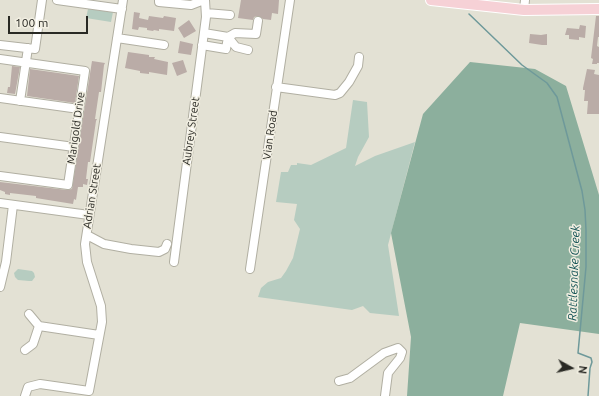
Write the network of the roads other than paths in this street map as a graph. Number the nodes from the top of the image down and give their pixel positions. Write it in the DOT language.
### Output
graph roads {
  1 [pos="42,0"];
  2 [pos="58,0"];
  3 [pos="159,0"];
  4 [pos="204,0"];
  5 [pos="290,0"];
  6 [pos="432,0"];
  7 [pos="122,4"];
  8 [pos="525,5"];
  9 [pos="599,9"];
  10 [pos="206,13"];
  11 [pos="230,15"];
  12 [pos="258,21"];
  13 [pos="204,33"];
  14 [pos="228,37"];
  15 [pos="117,38"];
  16 [pos="0,44"];
  17 [pos="164,45"];
  18 [pos="202,45"];
  19 [pos="31,48"];
  20 [pos="248,50"];
  21 [pos="359,57"];
  22 [pos="0,59"];
  23 [pos="26,63"];
  24 [pos="276,87"];
  25 [pos="0,98"];
  26 [pos="20,101"];
  27 [pos="79,109"];
  28 [pos="0,137"];
  29 [pos="74,147"];
  30 [pos="0,176"];
  31 [pos="0,203"];
  32 [pos="13,205"];
  33 [pos="89,215"];
  34 [pos="87,234"];
  35 [pos="167,244"];
  36 [pos="174,262"];
  37 [pos="2,267"];
  38 [pos="250,269"];
  39 [pos="0,288"];
  40 [pos="29,314"];
  41 [pos="39,326"];
  42 [pos="100,335"];
  43 [pos="25,350"];
  44 [pos="339,381"];
  45 [pos="25,396"];
  46 [pos="385,396"];
  1 -- 19 [label="street"];
  2 -- 7 [label="street"];
  3 -- 4 [label="street"];
  4 -- 10 [label="street, Aubrey Street"];
  5 -- 24 [label="street, Vian Road"];
  6 -- 8 [label="main road"];
  7 -- 15 [label="street, Adrian Street"];
  8 -- 9 [label="main road"];
  10 -- 11 [label="street"];
  10 -- 13 [label="street, Aubrey Street"];
  12 -- 14 [label="street"];
  13 -- 14 [label="street"];
  13 -- 18 [label="street, Aubrey Street"];
  14 -- 18 [label="street"];
  14 -- 20 [label="street"];
  15 -- 17 [label="street"];
  15 -- 33 [label="street, Adrian Street"];
  16 -- 19 [label="street"];
  18 -- 36 [label="street, Aubrey Street"];
  19 -- 23 [label="street"];
  21 -- 24 [label="street"];
  22 -- 23 [label="street"];
  23 -- 26 [label="street"];
  23 -- 27 [label="street, Marigold Drive"];
  24 -- 38 [label="street, Vian Road"];
  25 -- 26 [label="street"];
  26 -- 27 [label="street"];
  27 -- 29 [label="street, Marigold Drive"];
  28 -- 29 [label="street"];
  29 -- 30 [label="street, Marigold Drive"];
  31 -- 32 [label="street"];
  32 -- 33 [label="street"];
  32 -- 37 [label="street"];
  33 -- 34 [label="street, Adrian Street"];
  34 -- 35 [label="street"];
  34 -- 42 [label="street, Adrian Street"];
  37 -- 39 [label="street"];
  40 -- 41 [label="street"];
  41 -- 42 [label="street"];
  41 -- 43 [label="street"];
  42 -- 45 [label="street, Adrian Street"];
  44 -- 46 [label="street"];
}
